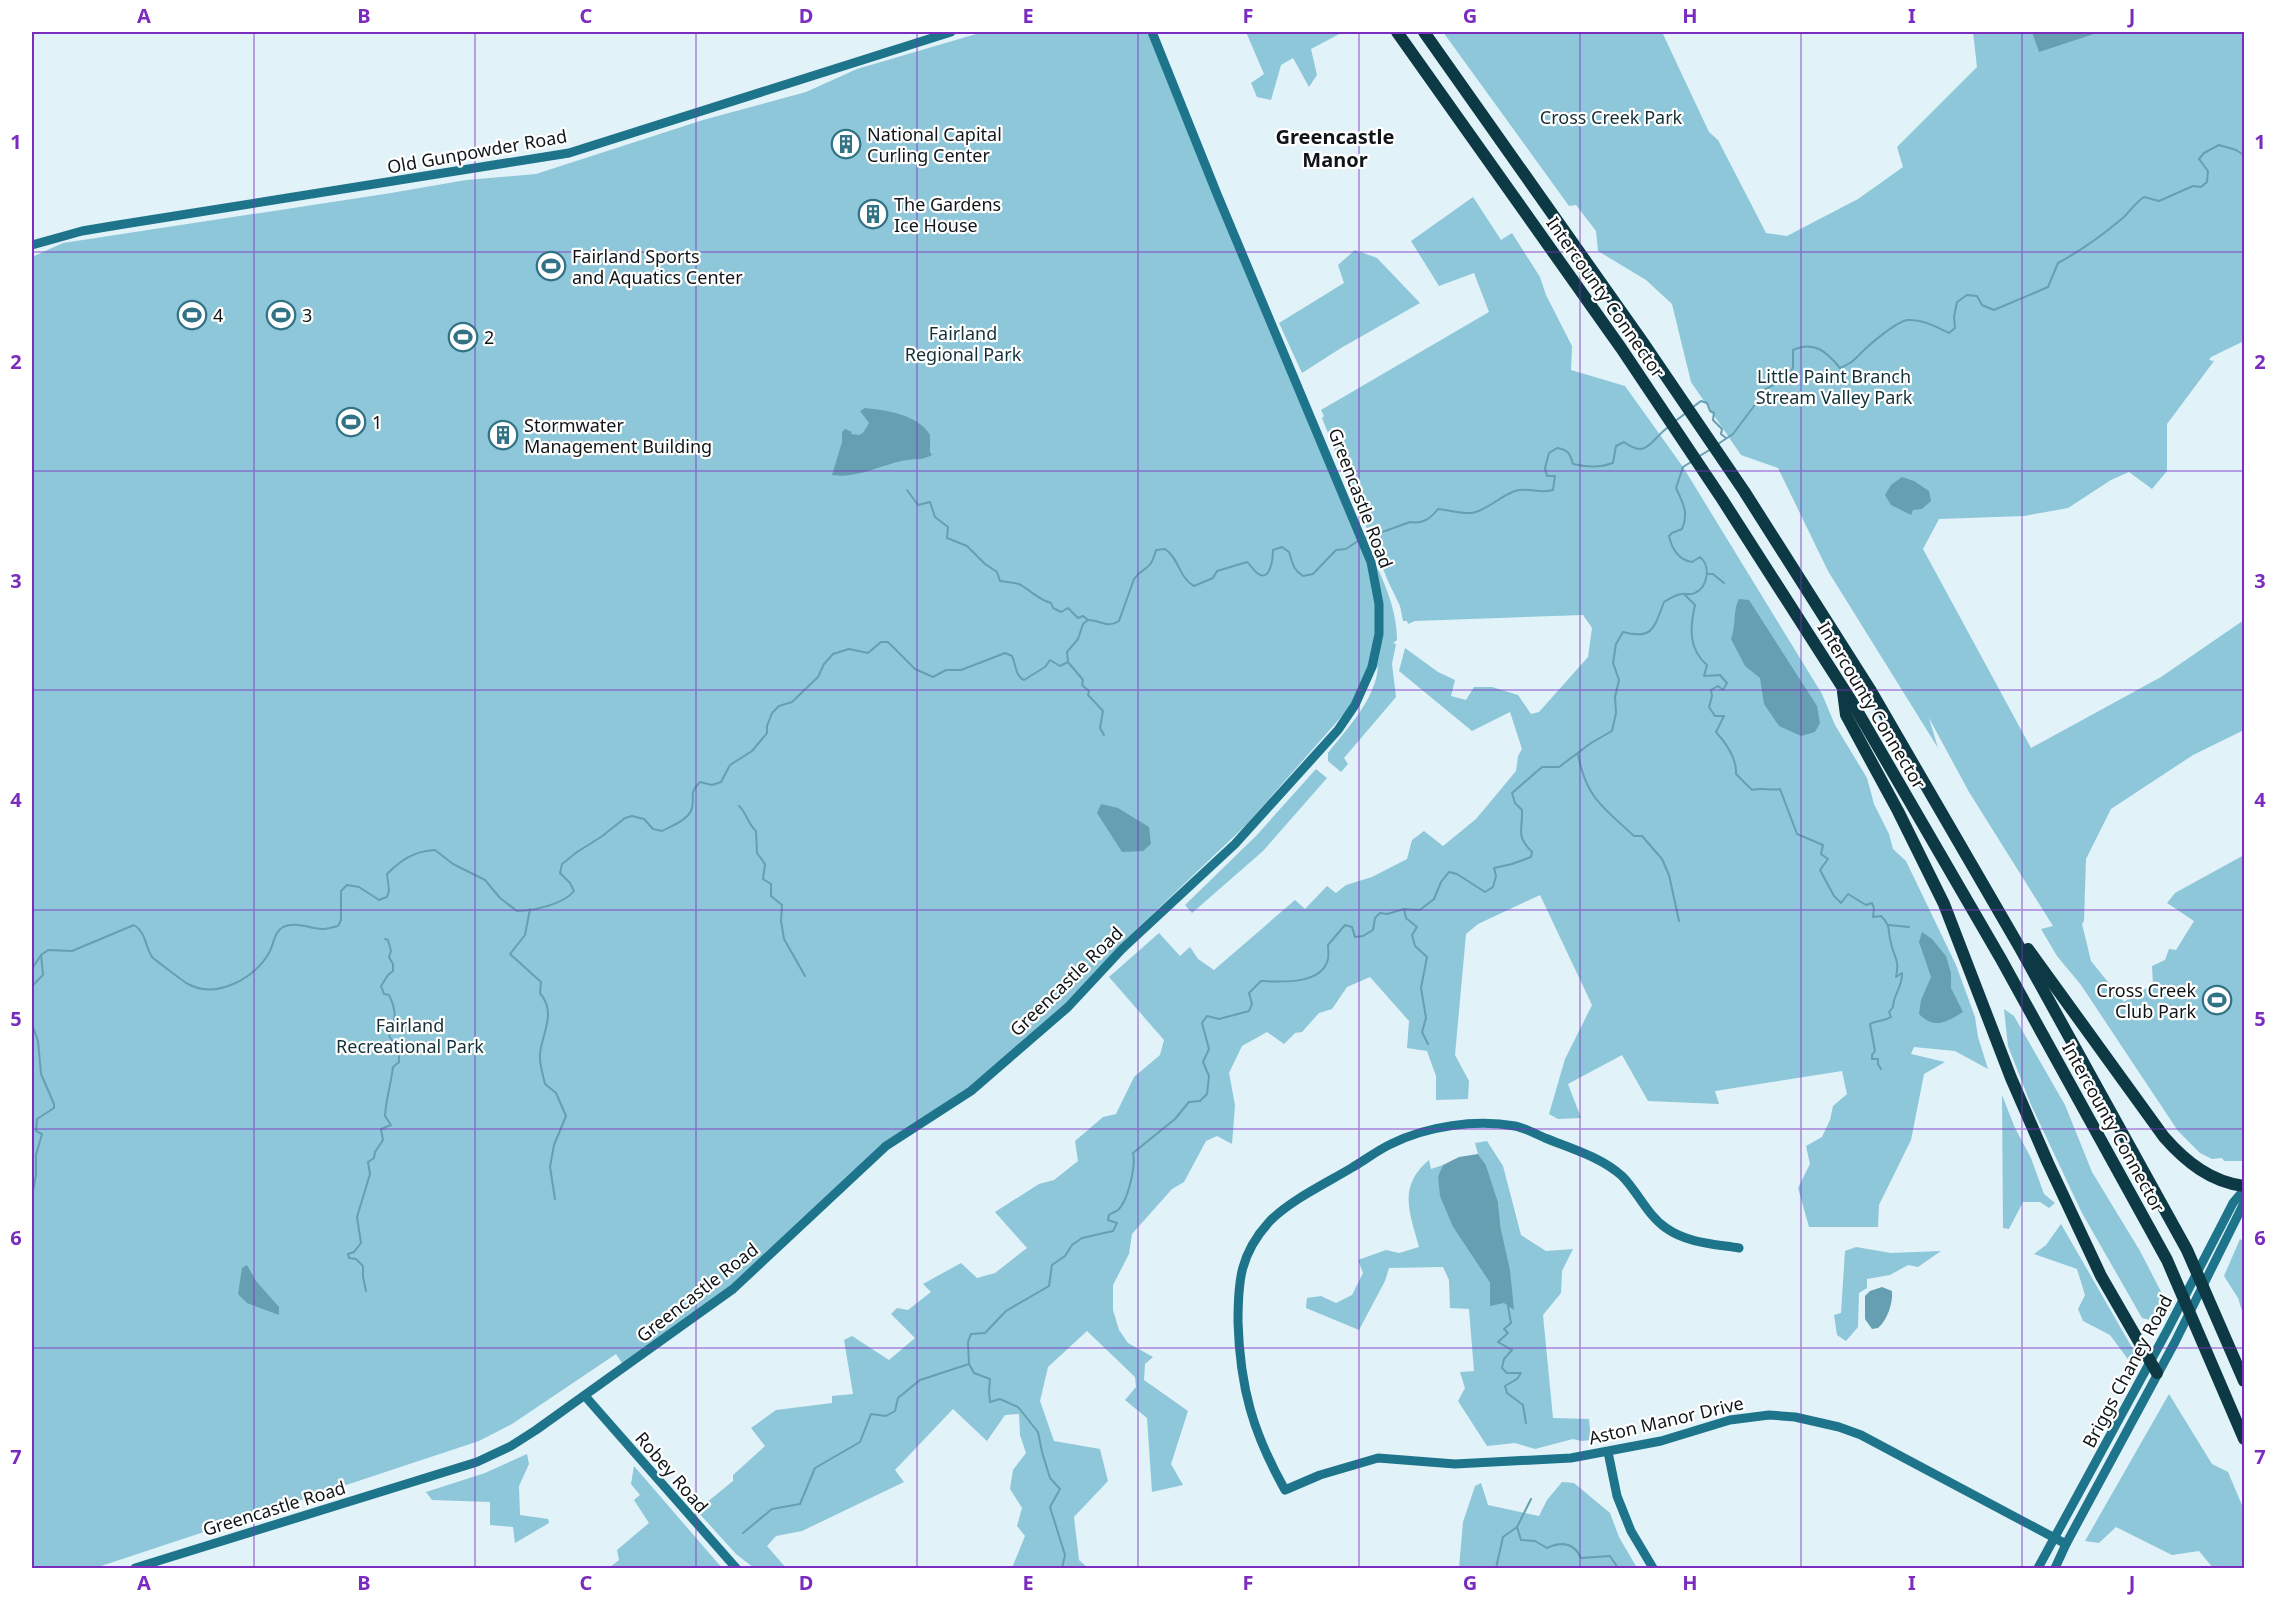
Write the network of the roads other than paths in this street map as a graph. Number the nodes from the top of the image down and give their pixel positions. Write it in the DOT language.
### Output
graph roads {
  1 [pos="951,32"];
  2 [pos="1152,32"];
  3 [pos="1397,32"];
  4 [pos="1424,32"];
  5 [pos="32,245"];
  6 [pos="1843,690"];
  7 [pos="1989,894"];
  8 [pos="2244,1188"];
  9 [pos="2244,1203"];
  10 [pos="1739,1248"];
  11 [pos="2150,1361"];
  12 [pos="2157,1372"];
  13 [pos="2244,1381"];
  14 [pos="585,1396"];
  15 [pos="2244,1439"];
  16 [pos="1608,1452"];
  17 [pos="2053,1538"];
  18 [pos="2066,1544"];
  19 [pos="135,1569"];
  20 [pos="736,1569"];
  21 [pos="1653,1569"];
  22 [pos="2038,1569"];
  23 [pos="2055,1569"];
  1 -- 5 [label="street, Old Gunpowder Road"];
  2 -- 14 [label="street, Greencastle Road"];
  3 -- 6 [label="highway, Intercounty Connector"];
  4 -- 7 [label="highway, Intercounty Connector"];
  6 -- 11 [label="highway"];
  6 -- 15 [label="highway, Intercounty Connector"];
  7 -- 8 [label="highway"];
  7 -- 13 [label="highway, Intercounty Connector"];
  8 -- 11 [label="street, Briggs Chaney Road"];
  9 -- 12 [label="street, Briggs Chaney Road"];
  10 -- 16 [label="street, Aston Manor Drive"];
  11 -- 12 [label="highway"];
  11 -- 17 [label="street, Briggs Chaney Road"];
  12 -- 18 [label="street, Briggs Chaney Road"];
  14 -- 19 [label="street, Greencastle Road"];
  14 -- 20 [label="street, Robey Road"];
  16 -- 17 [label="street, Aston Manor Drive"];
  16 -- 21 [label="street"];
  17 -- 18 [label="street, Aston Manor Drive"];
  17 -- 22 [label="street, Briggs Chaney Road"];
  18 -- 23 [label="street, Briggs Chaney Road"];
}
